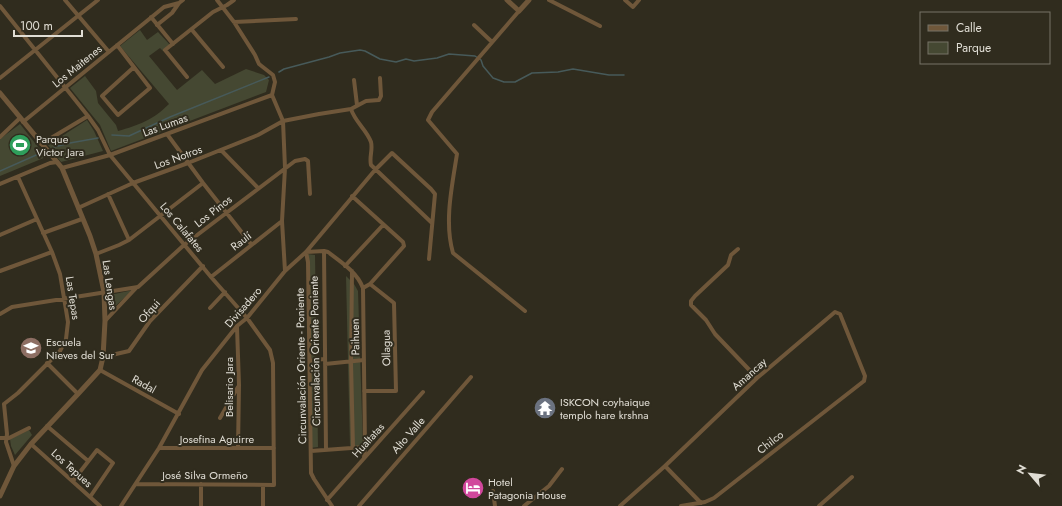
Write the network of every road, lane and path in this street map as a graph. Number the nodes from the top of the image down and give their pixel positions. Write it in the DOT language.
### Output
graph roads {
  1 [pos="65,0"];
  2 [pos="98,0"];
  3 [pos="183,0"];
  4 [pos="217,0"];
  5 [pos="234,0"];
  6 [pos="507,0"];
  7 [pos="529,0"];
  8 [pos="549,0"];
  9 [pos="625,0"];
  10 [pos="639,0"];
  11 [pos="177,2"];
  12 [pos="0,6"];
  13 [pos="222,7"];
  14 [pos="519,11"];
  15 [pos="78,16"];
  16 [pos="151,17"];
  17 [pos="296,19"];
  18 [pos="234,22"];
  19 [pos="157,25"];
  20 [pos="474,25"];
  21 [pos="600,26"];
  22 [pos="192,30"];
  23 [pos="492,42"];
  24 [pos="173,44"];
  25 [pos="117,45"];
  26 [pos="35,50"];
  27 [pos="109,52"];
  28 [pos="134,67"];
  29 [pos="223,67"];
  30 [pos="187,77"];
  31 [pos="0,78"];
  32 [pos="380,78"];
  33 [pos="354,80"];
  34 [pos="66,88"];
  35 [pos="0,93"];
  36 [pos="272,95"];
  37 [pos="357,105"];
  38 [pos="351,109"];
  39 [pos="88,116"];
  40 [pos="22,120"];
  41 [pos="283,121"];
  42 [pos="167,134"];
  43 [pos="0,137"];
  44 [pos="41,144"];
  45 [pos="221,150"];
  46 [pos="110,155"];
  47 [pos="57,162"];
  48 [pos="188,163"];
  49 [pos="62,168"];
  50 [pos="285,168"];
  51 [pos="375,170"];
  52 [pos="18,177"];
  53 [pos="133,183"];
  54 [pos="203,183"];
  55 [pos="0,184"];
  56 [pos="258,188"];
  57 [pos="108,194"];
  58 [pos="310,194"];
  59 [pos="352,196"];
  60 [pos="78,208"];
  61 [pos="226,212"];
  62 [pos="160,215"];
  63 [pos="82,219"];
  64 [pos="37,220"];
  65 [pos="282,221"];
  66 [pos="432,223"];
  67 [pos="383,225"];
  68 [pos="43,233"];
  69 [pos="0,235"];
  70 [pos="128,240"];
  71 [pos="251,244"];
  72 [pos="184,245"];
  73 [pos="738,249"];
  74 [pos="324,251"];
  75 [pos="52,252"];
  76 [pos="306,252"];
  77 [pos="96,254"];
  78 [pos="429,259"];
  79 [pos="203,266"];
  80 [pos="345,266"];
  81 [pos="0,271"];
  82 [pos="285,271"];
  83 [pos="352,271"];
  84 [pos="211,277"];
  85 [pos="370,284"];
  86 [pos="138,287"];
  87 [pos="363,288"];
  88 [pos="104,292"];
  89 [pos="225,292"];
  90 [pos="65,298"];
  91 [pos="210,308"];
  92 [pos="525,311"];
  93 [pos="0,313"];
  94 [pos="246,318"];
  95 [pos="105,321"];
  96 [pos="237,326"];
  97 [pos="103,357"];
  98 [pos="324,359"];
  99 [pos="364,360"];
  100 [pos="310,361"];
  101 [pos="352,362"];
  102 [pos="47,364"];
  103 [pos="325,364"];
  104 [pos="100,370"];
  105 [pos="471,377"];
  106 [pos="756,378"];
  107 [pos="864,381"];
  108 [pos="239,384"];
  109 [pos="364,392"];
  110 [pos="423,392"];
  111 [pos="78,394"];
  112 [pos="2,403"];
  113 [pos="179,414"];
  114 [pos="220,418"];
  115 [pos="47,426"];
  116 [pos="29,428"];
  117 [pos="0,438"];
  118 [pos="7,439"];
  119 [pos="31,444"];
  120 [pos="366,446"];
  121 [pos="159,448"];
  122 [pos="238,448"];
  123 [pos="274,448"];
  124 [pos="353,448"];
  125 [pos="326,450"];
  126 [pos="311,451"];
  127 [pos="364,458"];
  128 [pos="87,460"];
  129 [pos="14,466"];
  130 [pos="665,466"];
  131 [pos="562,469"];
  132 [pos="852,477"];
  133 [pos="73,481"];
  134 [pos="136,484"];
  135 [pos="201,484"];
  136 [pos="263,485"];
  137 [pos="274,485"];
  138 [pos="493,491"];
  139 [pos="0,496"];
  140 [pos="90,497"];
  141 [pos="327,500"];
  142 [pos="701,503"];
  143 [pos="100,506"];
  144 [pos="121,506"];
  145 [pos="201,506"];
  146 [pos="263,506"];
  147 [pos="332,506"];
  148 [pos="359,506"];
  149 [pos="495,506"];
  150 [pos="524,506"];
  151 [pos="620,506"];
  152 [pos="681,506"];
  153 [pos="819,506"];
  1 -- 15 [label="street"];
  2 -- 15 [label="street"];
  3 -- 11 [label="street, Los Maitenes"];
  4 -- 13 [label="street"];
  5 -- 13 [label="street"];
  6 -- 14 [label="street"];
  7 -- 14 [label="street"];
  8 -- 21 [label="street"];
  9 -- 10 [label="street"];
  11 -- 16 [label="street, Los Maitenes"];
  11 -- 19 [label="street"];
  12 -- 26 [label="street, Los Calafates"];
  13 -- 18 [label="street"];
  13 -- 22 [label="street"];
  14 -- 23 [label="street"];
  15 -- 26 [label="street"];
  15 -- 27 [label="street"];
  16 -- 19 [label="street"];
  16 -- 25 [label="street, Los Maitenes"];
  17 -- 18 [label="street"];
  18 -- 36 [label="street"];
  19 -- 24 [label="street"];
  20 -- 23 [label="street"];
  22 -- 24 [label="street"];
  22 -- 29 [label="street"];
  23 -- 92 [label="street"];
  24 -- 30 [label="street"];
  25 -- 27 [label="street, Los Maitenes"];
  25 -- 28 [label="street"];
  26 -- 31 [label="street"];
  26 -- 34 [label="street, Los Calafates"];
  27 -- 34 [label="street, Los Maitenes"];
  28 -- 28 [label="street"];
  32 -- 37 [label="street"];
  33 -- 37 [label="street"];
  34 -- 39 [label="street, Los Calafates"];
  34 -- 40 [label="street, Los Maitenes"];
  35 -- 40 [label="street, Las Lengas"];
  36 -- 41 [label="street"];
  36 -- 42 [label="street, Las Lumas"];
  37 -- 38 [label="street"];
  38 -- 41 [label="street, Los Notros"];
  38 -- 51 [label="street"];
  39 -- 44 [label="street"];
  39 -- 46 [label="street, Los Calafates"];
  40 -- 43 [label="street, Los Maitenes"];
  40 -- 44 [label="street, Las Lengas"];
  41 -- 45 [label="street, Los Notros"];
  41 -- 50 [label="street"];
  42 -- 46 [label="street, Las Lumas"];
  42 -- 48 [label="street"];
  44 -- 47 [label="street, Las Lengas"];
  45 -- 48 [label="street, Los Notros"];
  45 -- 56 [label="street"];
  46 -- 49 [label="street, Las Lumas"];
  46 -- 53 [label="street, Los Calafates"];
  47 -- 49 [label="street, Las Lengas"];
  47 -- 52 [label="street"];
  48 -- 53 [label="street, Los Notros"];
  48 -- 54 [label="street"];
  49 -- 60 [label="street, Las Lengas"];
  50 -- 56 [label="street, Los Pinos"];
  50 -- 58 [label="street, Los Pinos"];
  50 -- 65 [label="street"];
  51 -- 59 [label="street"];
  51 -- 66 [label="street"];
  51 -- 66 [label="street"];
  52 -- 55 [label="street"];
  52 -- 64 [label="street, Las Tepas"];
  53 -- 57 [label="street, Los Notros"];
  53 -- 62 [label="street, Los Calafates"];
  54 -- 61 [label="street"];
  54 -- 62 [label="street"];
  56 -- 61 [label="street, Los Pinos"];
  57 -- 60 [label="street, Los Notros"];
  57 -- 70 [label="street"];
  59 -- 67 [label="street"];
  59 -- 76 [label="street"];
  60 -- 63 [label="street, Las Lengas"];
  61 -- 71 [label="street"];
  61 -- 72 [label="street, Los Pinos"];
  62 -- 70 [label="street"];
  62 -- 72 [label="street, Los Calafates"];
  63 -- 68 [label="street"];
  63 -- 77 [label="street, Las Lengas"];
  64 -- 68 [label="street, Las Tepas"];
  64 -- 69 [label="street"];
  65 -- 71 [label="street, Raulí"];
  65 -- 82 [label="street"];
  66 -- 78 [label="street"];
  67 -- 80 [label="street"];
  67 -- 85 [label="street"];
  68 -- 75 [label="street, Las Tepas"];
  70 -- 77 [label="street"];
  71 -- 84 [label="street, Raulí"];
  72 -- 79 [label="street, Los Calafates"];
  72 -- 86 [label="street, Los Pinos"];
  73 -- 106 [label="street"];
  74 -- 76 [label="street"];
  74 -- 80 [label="street"];
  74 -- 98 [label="street, Circunvalación Oriente Poniente"];
  75 -- 81 [label="street"];
  75 -- 90 [label="street, Las Tepas"];
  76 -- 82 [label="street"];
  76 -- 100 [label="street, Circunvalación Oriente - Poniente"];
  77 -- 88 [label="street, Las Lengas"];
  79 -- 84 [label="street, Los Calafates"];
  79 -- 97 [label="street, Ofqui"];
  80 -- 83 [label="street"];
  82 -- 94 [label="street, Divisadero"];
  83 -- 87 [label="street"];
  83 -- 101 [label="street"];
  84 -- 89 [label="street, Los Calafates"];
  85 -- 87 [label="street"];
  85 -- 109 [label="street, Ollagua"];
  86 -- 88 [label="street"];
  86 -- 95 [label="street, Los Pinos"];
  87 -- 99 [label="street, Paihuen"];
  88 -- 90 [label="street"];
  88 -- 95 [label="street, Las Lengas"];
  89 -- 91 [label="street"];
  89 -- 94 [label="street, Los Calafates"];
  90 -- 93 [label="street"];
  90 -- 102 [label="street, Las Tepas"];
  94 -- 96 [label="street, Divisadero"];
  94 -- 123 [label="street, Los Calafates"];
  95 -- 97 [label="street, Las Lengas"];
  96 -- 108 [label="street, Belisario Jara"];
  96 -- 113 [label="street, Divisadero"];
  97 -- 104 [label="street, Las Lengas"];
  98 -- 100 [label="street"];
  98 -- 103 [label="street, Circunvalación Oriente Poniente"];
  99 -- 101 [label="street"];
  99 -- 109 [label="street, Paihuen"];
  100 -- 126 [label="street, Circunvalación Oriente - Poniente"];
  101 -- 103 [label="street"];
  101 -- 124 [label="street"];
  102 -- 111 [label="street"];
  102 -- 112 [label="street, Las Tepas"];
  103 -- 125 [label="street, Circunvalación Oriente Poniente"];
  104 -- 111 [label="street, Las Lengas"];
  104 -- 113 [label="street, Radal"];
  105 -- 148 [label="street, Alto Valle"];
  106 -- 107 [label="street, Amancay"];
  106 -- 130 [label="street, Amancay"];
  107 -- 142 [label="street, Chilco"];
  108 -- 114 [label="street"];
  108 -- 122 [label="street, Belisario Jara"];
  109 -- 120 [label="street, Paihuen"];
  110 -- 127 [label="street, Hualtatas"];
  111 -- 115 [label="street, Las Lengas"];
  112 -- 118 [label="street"];
  113 -- 121 [label="street, Divisadero"];
  115 -- 119 [label="street, Las Lengas"];
  115 -- 128 [label="street"];
  116 -- 118 [label="street"];
  117 -- 118 [label="street"];
  118 -- 129 [label="street"];
  119 -- 129 [label="street, Las Lengas"];
  119 -- 133 [label="street, Los Tepues"];
  120 -- 124 [label="street"];
  120 -- 127 [label="street, Paihuen"];
  121 -- 122 [label="street, Josefina Aguirre"];
  121 -- 134 [label="street, Divisadero"];
  122 -- 123 [label="street, Josefina Aguirre"];
  123 -- 137 [label="street, Los Calafates"];
  124 -- 125 [label="street"];
  125 -- 126 [label="street"];
  126 -- 141 [label="street, Circunvalación Oriente - Poniente"];
  127 -- 141 [label="street, Hualtatas"];
  129 -- 139 [label="street, Las Lengas"];
  130 -- 142 [label="street"];
  130 -- 151 [label="street, Amancay"];
  131 -- 150 [label="street"];
  132 -- 153 [label="street"];
  133 -- 140 [label="street, Los Tepues"];
  133 -- 140 [label="street"];
  134 -- 135 [label="street, José Silva Ormeño"];
  134 -- 144 [label="street, Divisadero"];
  135 -- 136 [label="street, José Silva Ormeño"];
  135 -- 145 [label="street"];
  136 -- 137 [label="street, José Silva Ormeño"];
  136 -- 146 [label="street"];
  138 -- 149 [label="street"];
  140 -- 143 [label="street, Los Tepues"];
  141 -- 147 [label="street"];
  142 -- 152 [label="street, Chilco"];
}
